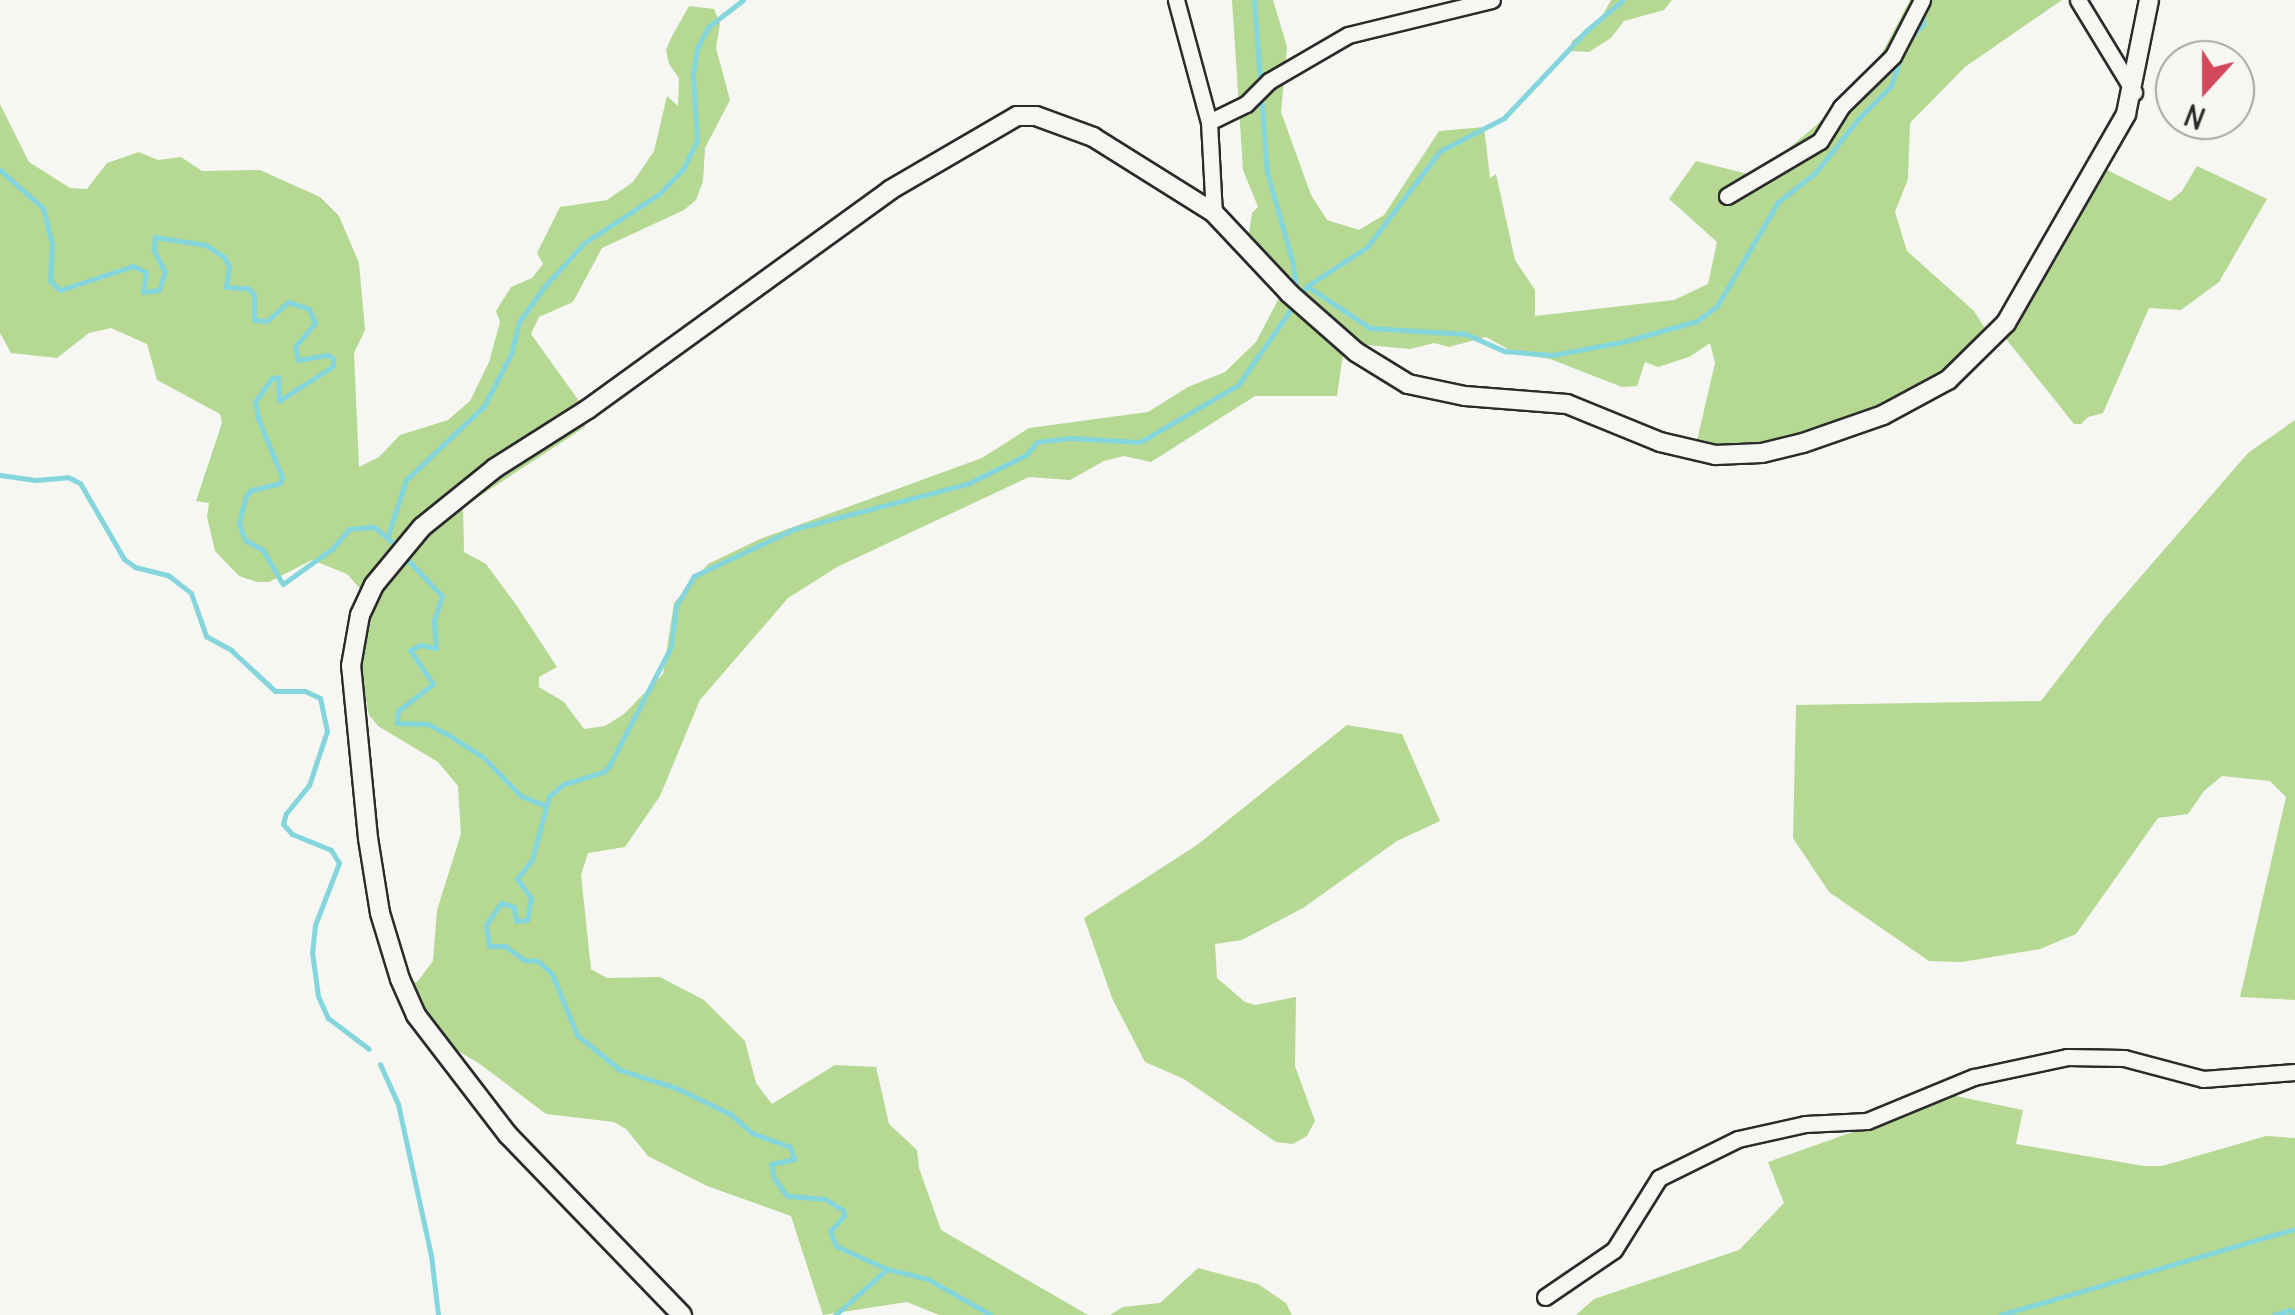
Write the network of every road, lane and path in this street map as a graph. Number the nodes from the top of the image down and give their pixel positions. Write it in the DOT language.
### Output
graph roads {
  1 [pos="1176,0"];
  2 [pos="1492,0"];
  3 [pos="1922,0"];
  4 [pos="2078,0"];
  5 [pos="2150,0"];
  6 [pos="2134,92"];
  7 [pos="1209,122"];
  8 [pos="1727,196"];
  9 [pos="1214,213"];
  10 [pos="2295,1072"];
  11 [pos="1545,1298"];
  12 [pos="682,1315"];
  1 -- 7 [label="street"];
  2 -- 7 [label="street"];
  3 -- 8 [label="street"];
  4 -- 6 [label="street"];
  5 -- 6 [label="street"];
  6 -- 9 [label="street"];
  7 -- 9 [label="street"];
  9 -- 12 [label="street"];
  10 -- 11 [label="street"];
}
